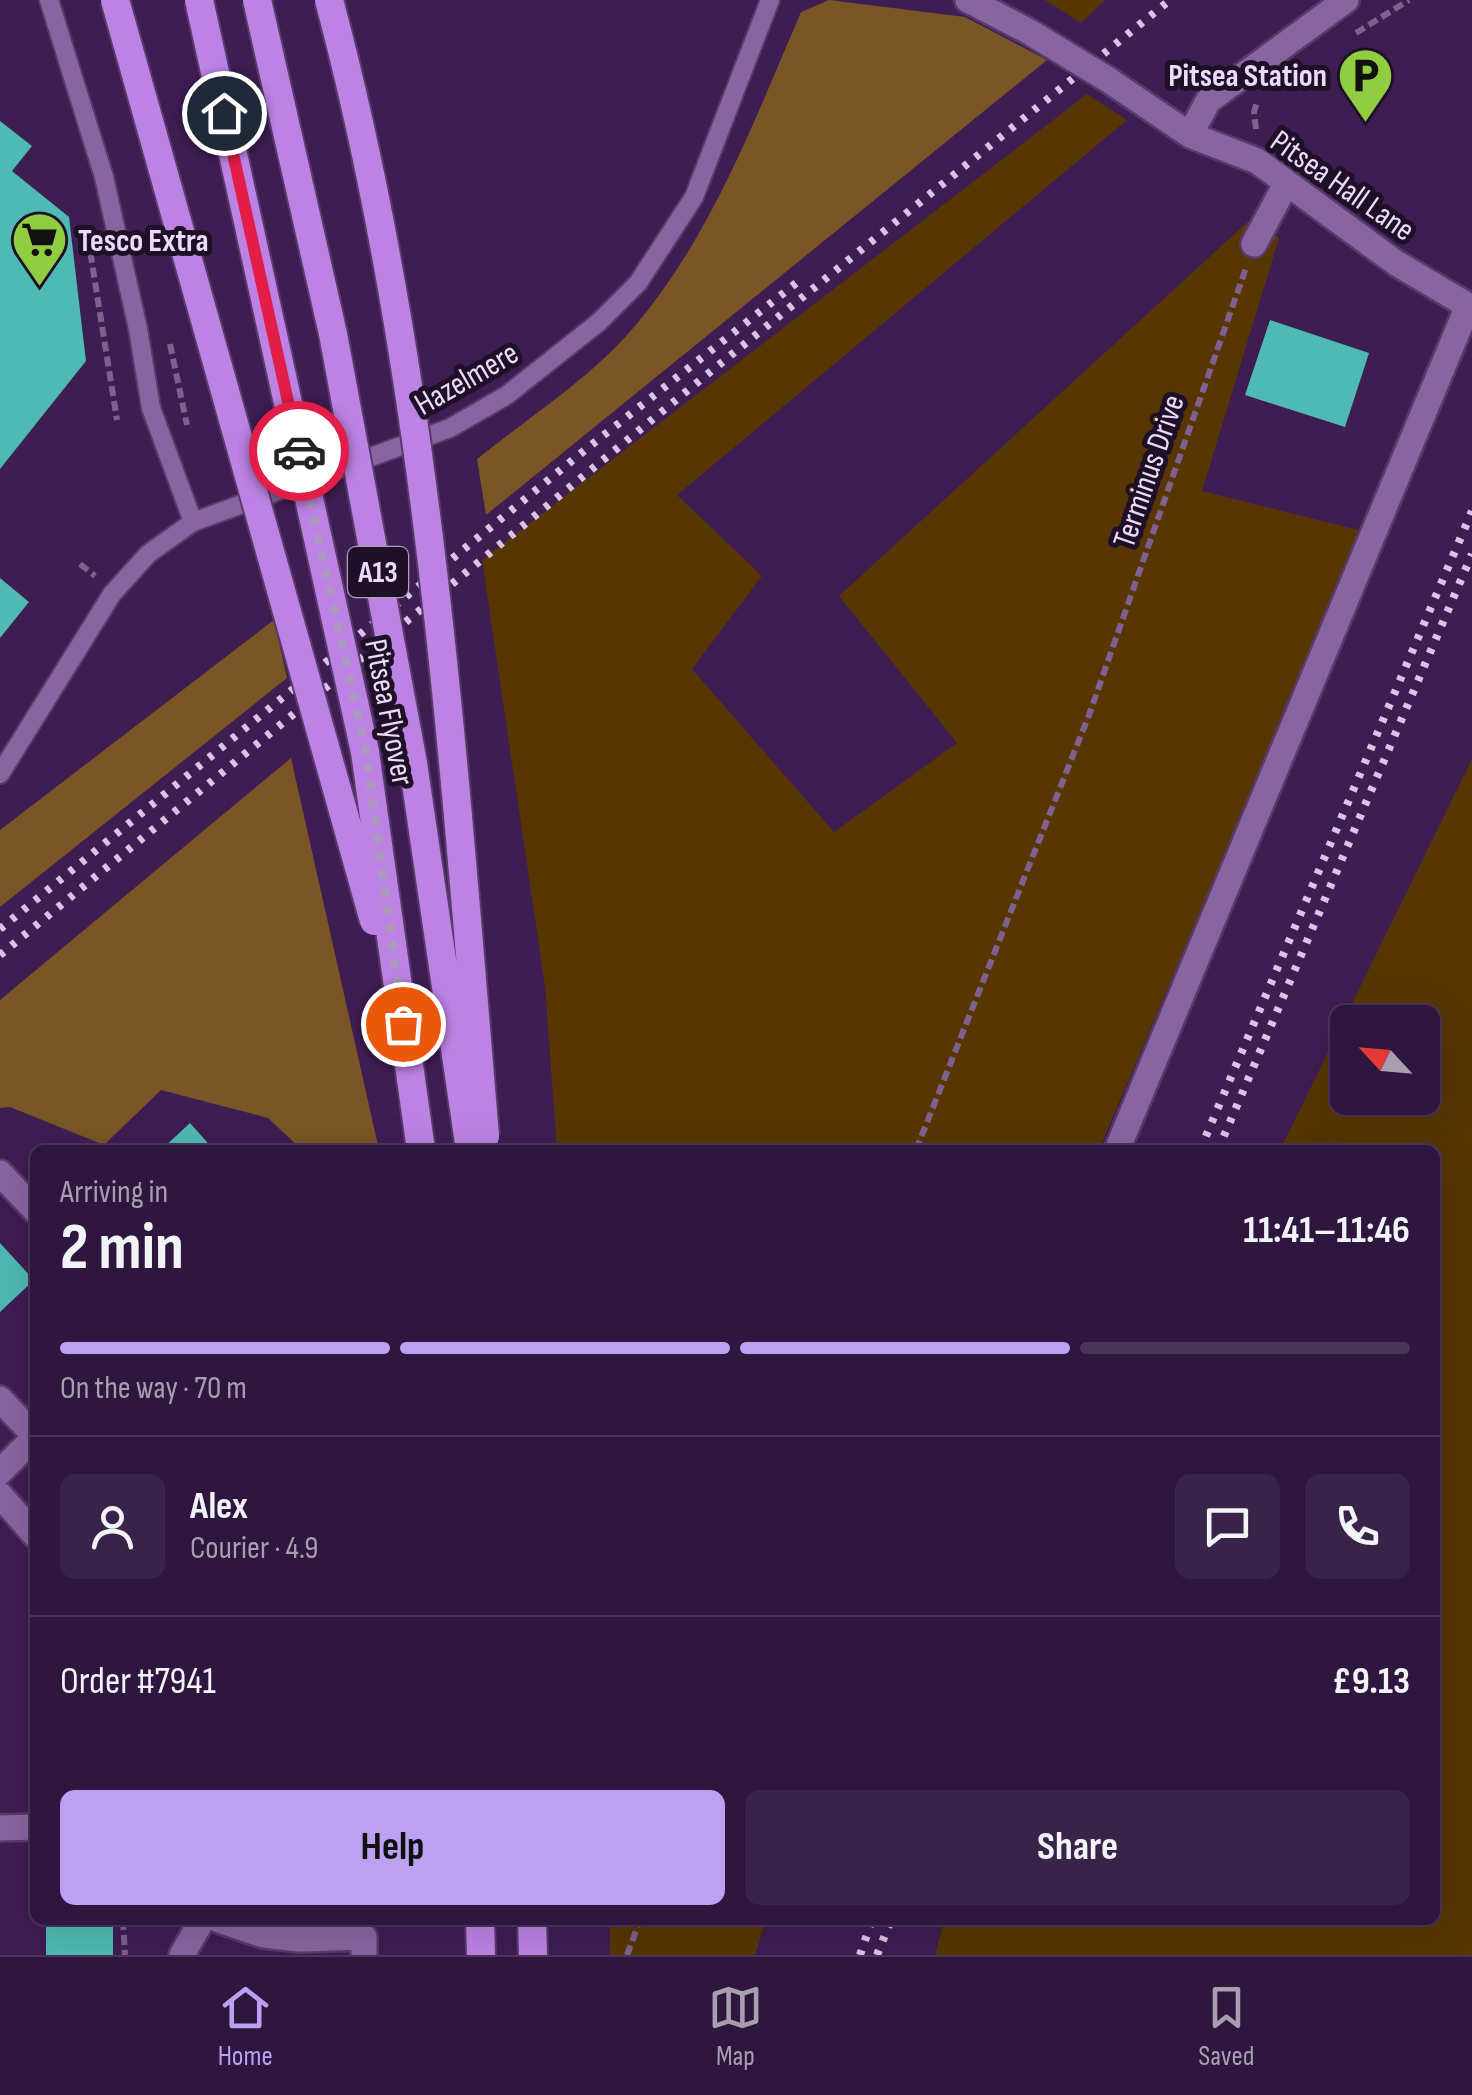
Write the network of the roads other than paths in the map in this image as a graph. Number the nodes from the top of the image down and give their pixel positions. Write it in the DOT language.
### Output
graph roads {
  1 [pos="50,0"];
  2 [pos="114,0"];
  3 [pos="198,0"];
  4 [pos="257,0"];
  5 [pos="330,0"];
  6 [pos="770,0"];
  7 [pos="968,0"];
  8 [pos="1346,0"];
  9 [pos="1190,135"];
  10 [pos="1286,184"];
  11 [pos="1254,244"];
  12 [pos="1470,307"];
  13 [pos="193,522"];
  14 [pos="0,774"];
  15 [pos="403,1024"];
  16 [pos="420,1145"];
  17 [pos="469,1145"];
  18 [pos="486,1145"];
  19 [pos="1119,1145"];
  20 [pos="0,1172"];
  21 [pos="30,1205"];
  22 [pos="0,1399"];
  23 [pos="30,1432"];
  24 [pos="30,1442"];
  25 [pos="0,1472"];
  26 [pos="0,1495"];
  27 [pos="30,1529"];
  28 [pos="30,1827"];
  29 [pos="0,1828"];
  30 [pos="199,1925"];
  31 [pos="234,1925"];
  32 [pos="480,1925"];
  33 [pos="532,1925"];
  34 [pos="364,1938"];
  35 [pos="182,1955"];
  36 [pos="481,1955"];
  37 [pos="533,1955"];
  1 -- 13 [label="lane"];
  2 -- 15 [label="highway, A13, bridge"];
  3 -- 15 [label="highway, Pitsea Flyover / A13, bridge"];
  4 -- 17 [label="highway, Pitsea Flyover / A13, bridge"];
  5 -- 18 [label="highway, A13, bridge"];
  6 -- 13 [label="lane, Hazelmere"];
  7 -- 9 [label="street, Pitsea Hall Lane, bridge"];
  8 -- 9 [label="street"];
  9 -- 10 [label="street, Pitsea Hall Lane"];
  10 -- 11 [label="street"];
  10 -- 12 [label="street, Pitsea Hall Lane"];
  12 -- 19 [label="street"];
  13 -- 14 [label="lane, Hazelmere"];
  15 -- 16 [label="highway, Pitsea Flyover / A13, bridge"];
  20 -- 21 [label="street"];
  22 -- 23 [label="street"];
  24 -- 25 [label="street"];
  26 -- 27 [label="street"];
  28 -- 29 [label="street"];
  30 -- 35 [label="street"];
  31 -- 34 [label="street"];
  32 -- 36 [label="highway"];
  33 -- 37 [label="highway"];
}
